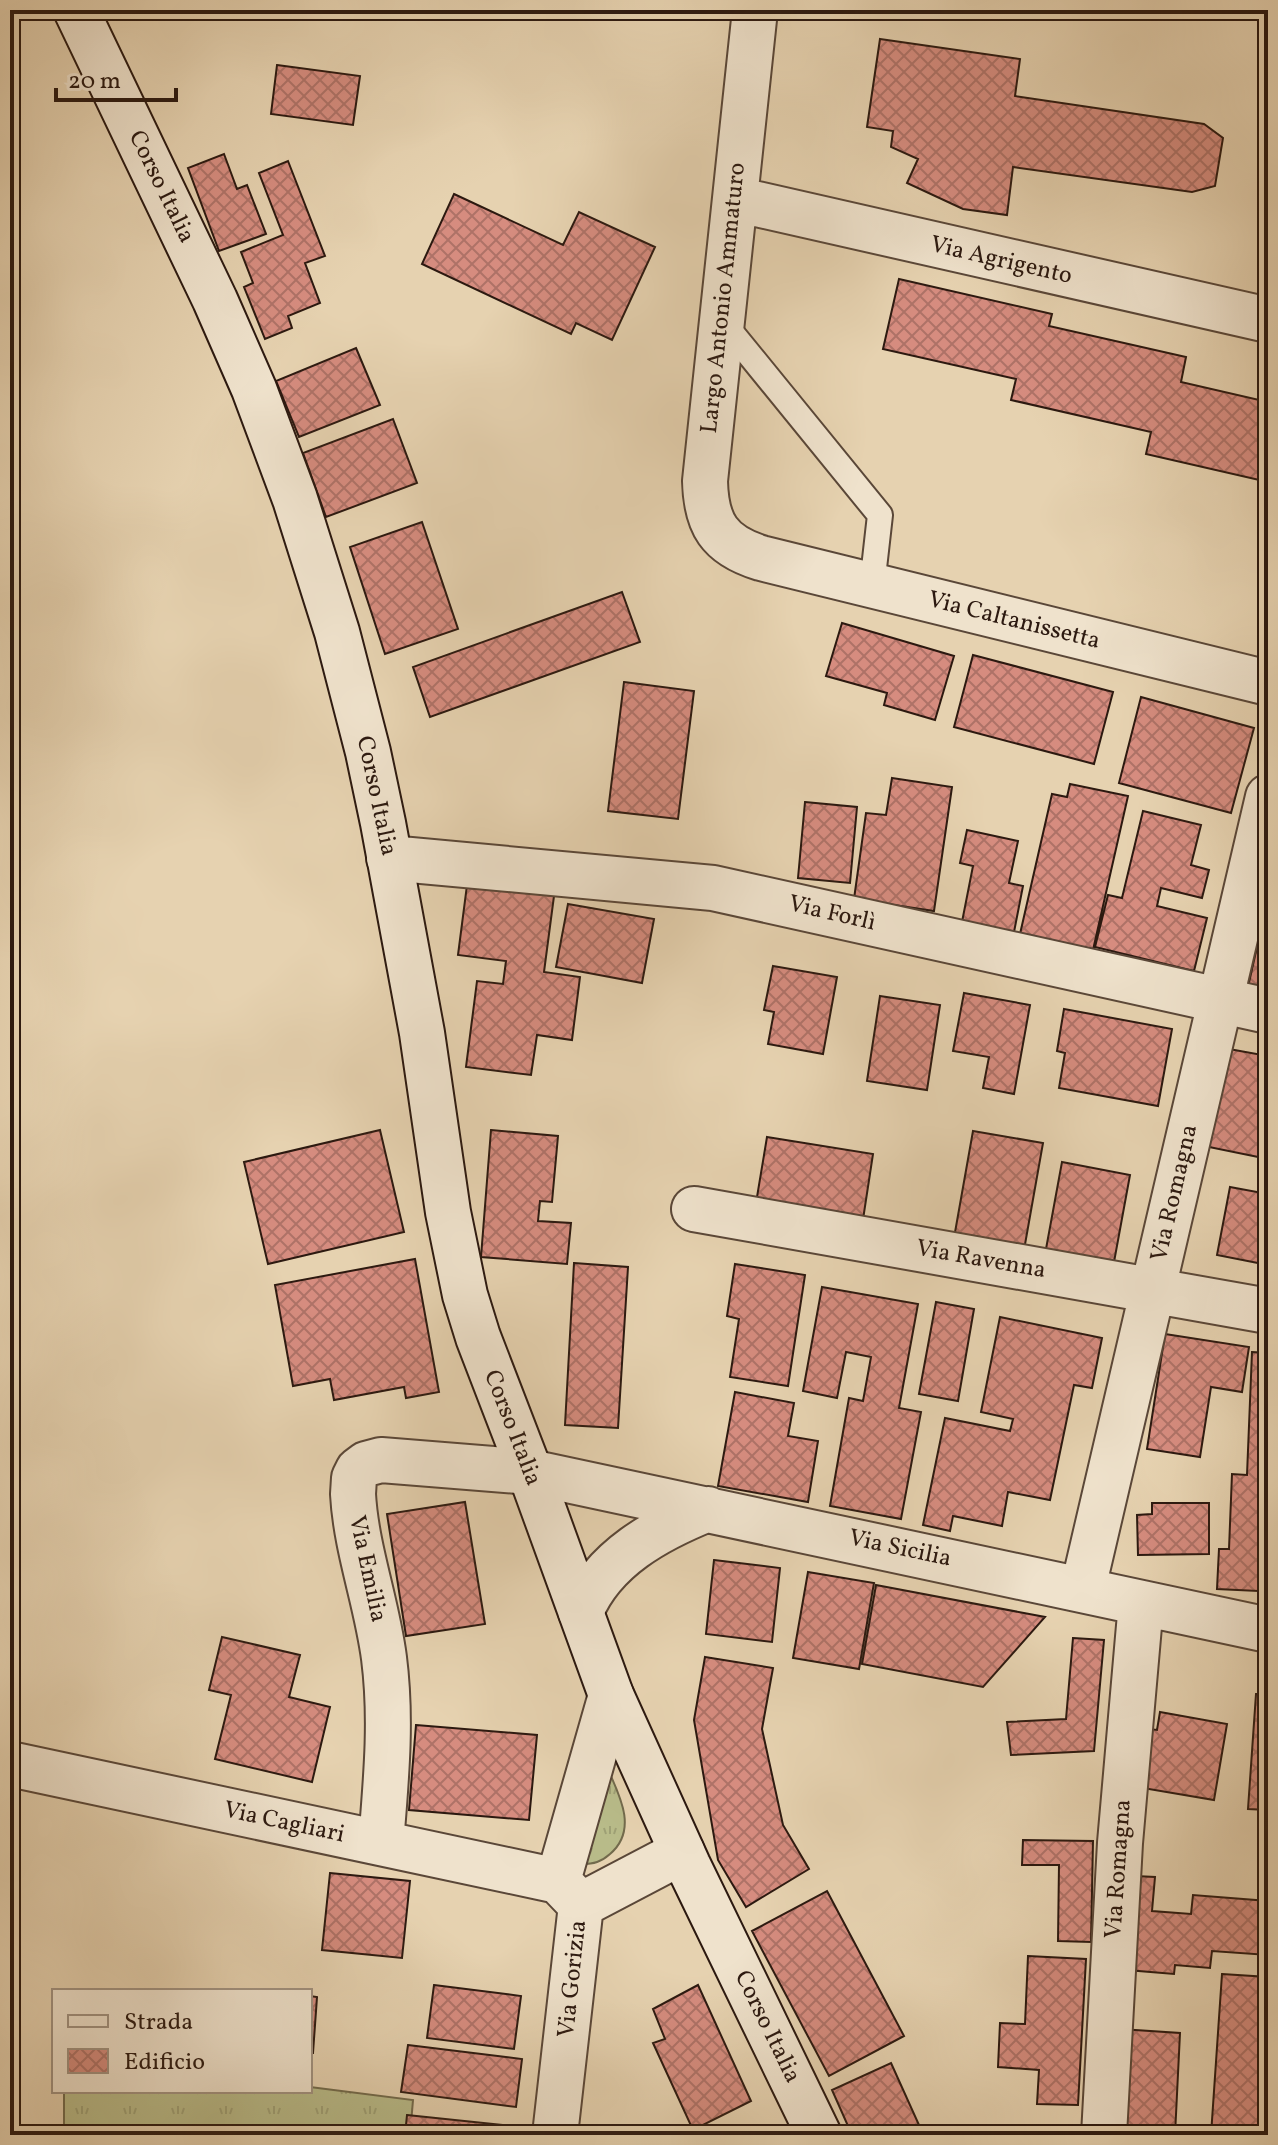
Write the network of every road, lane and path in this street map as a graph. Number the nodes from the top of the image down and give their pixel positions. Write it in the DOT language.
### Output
graph roads {
  1 [pos="76,10"];
  2 [pos="755,10"];
  3 [pos="735,199"];
  4 [pos="722,320"];
  5 [pos="1268,320"];
  6 [pos="761,558"];
  7 [pos="872,586"];
  8 [pos="1268,683"];
  9 [pos="1268,797"];
  10 [pos="389,858"];
  11 [pos="1221,1000"];
  12 [pos="1268,1011"];
  13 [pos="694,1209"];
  14 [pos="1152,1290"];
  15 [pos="1268,1311"];
  16 [pos="530,1472"];
  17 [pos="708,1509"];
  18 [pos="1083,1588"];
  19 [pos="1141,1603"];
  20 [pos="581,1612"];
  21 [pos="1268,1630"];
  22 [pos="611,1695"];
  23 [pos="10,1764"];
  24 [pos="381,1843"];
  25 [pos="682,1852"];
  26 [pos="570,1893"];
  27 [pos="555,2135"];
  28 [pos="819,2135"];
  29 [pos="1104,2135"];
  1 -- 10 [label="street, Corso Italia"];
  2 -- 3 [label="street, Largo Antonio Ammaturo"];
  3 -- 4 [label="street, Largo Antonio Ammaturo"];
  3 -- 5 [label="street, Via Agrigento"];
  4 -- 6 [label="street, Largo Antonio Ammaturo"];
  4 -- 7 [label="lane"];
  6 -- 7 [label="street, Via Caltanissetta"];
  7 -- 8 [label="street, Via Caltanissetta"];
  9 -- 11 [label="street, Via Romagna"];
  10 -- 11 [label="street, Via Forlì"];
  10 -- 16 [label="street, Corso Italia"];
  11 -- 12 [label="street, Via Forlì"];
  11 -- 14 [label="street, Via Romagna"];
  13 -- 14 [label="street, Via Ravenna"];
  14 -- 15 [label="street, Via Ravenna"];
  14 -- 18 [label="street, Via Romagna"];
  16 -- 17 [label="street, Via Sicilia"];
  16 -- 20 [label="street, Corso Italia"];
  16 -- 24 [label="street, Via Emilia"];
  17 -- 18 [label="street, Via Sicilia"];
  17 -- 20 [label="street"];
  18 -- 19 [label="street, Via Sicilia"];
  19 -- 21 [label="street, Via Sicilia"];
  19 -- 29 [label="street, Via Romagna"];
  20 -- 22 [label="street, Corso Italia"];
  22 -- 25 [label="street, Corso Italia"];
  22 -- 26 [label="street, Via Gorizia"];
  23 -- 24 [label="street, Via Cagliari"];
  24 -- 26 [label="street, Via Cagliari"];
  25 -- 26 [label="street"];
  25 -- 28 [label="street, Corso Italia"];
  26 -- 27 [label="street, Via Gorizia"];
}
